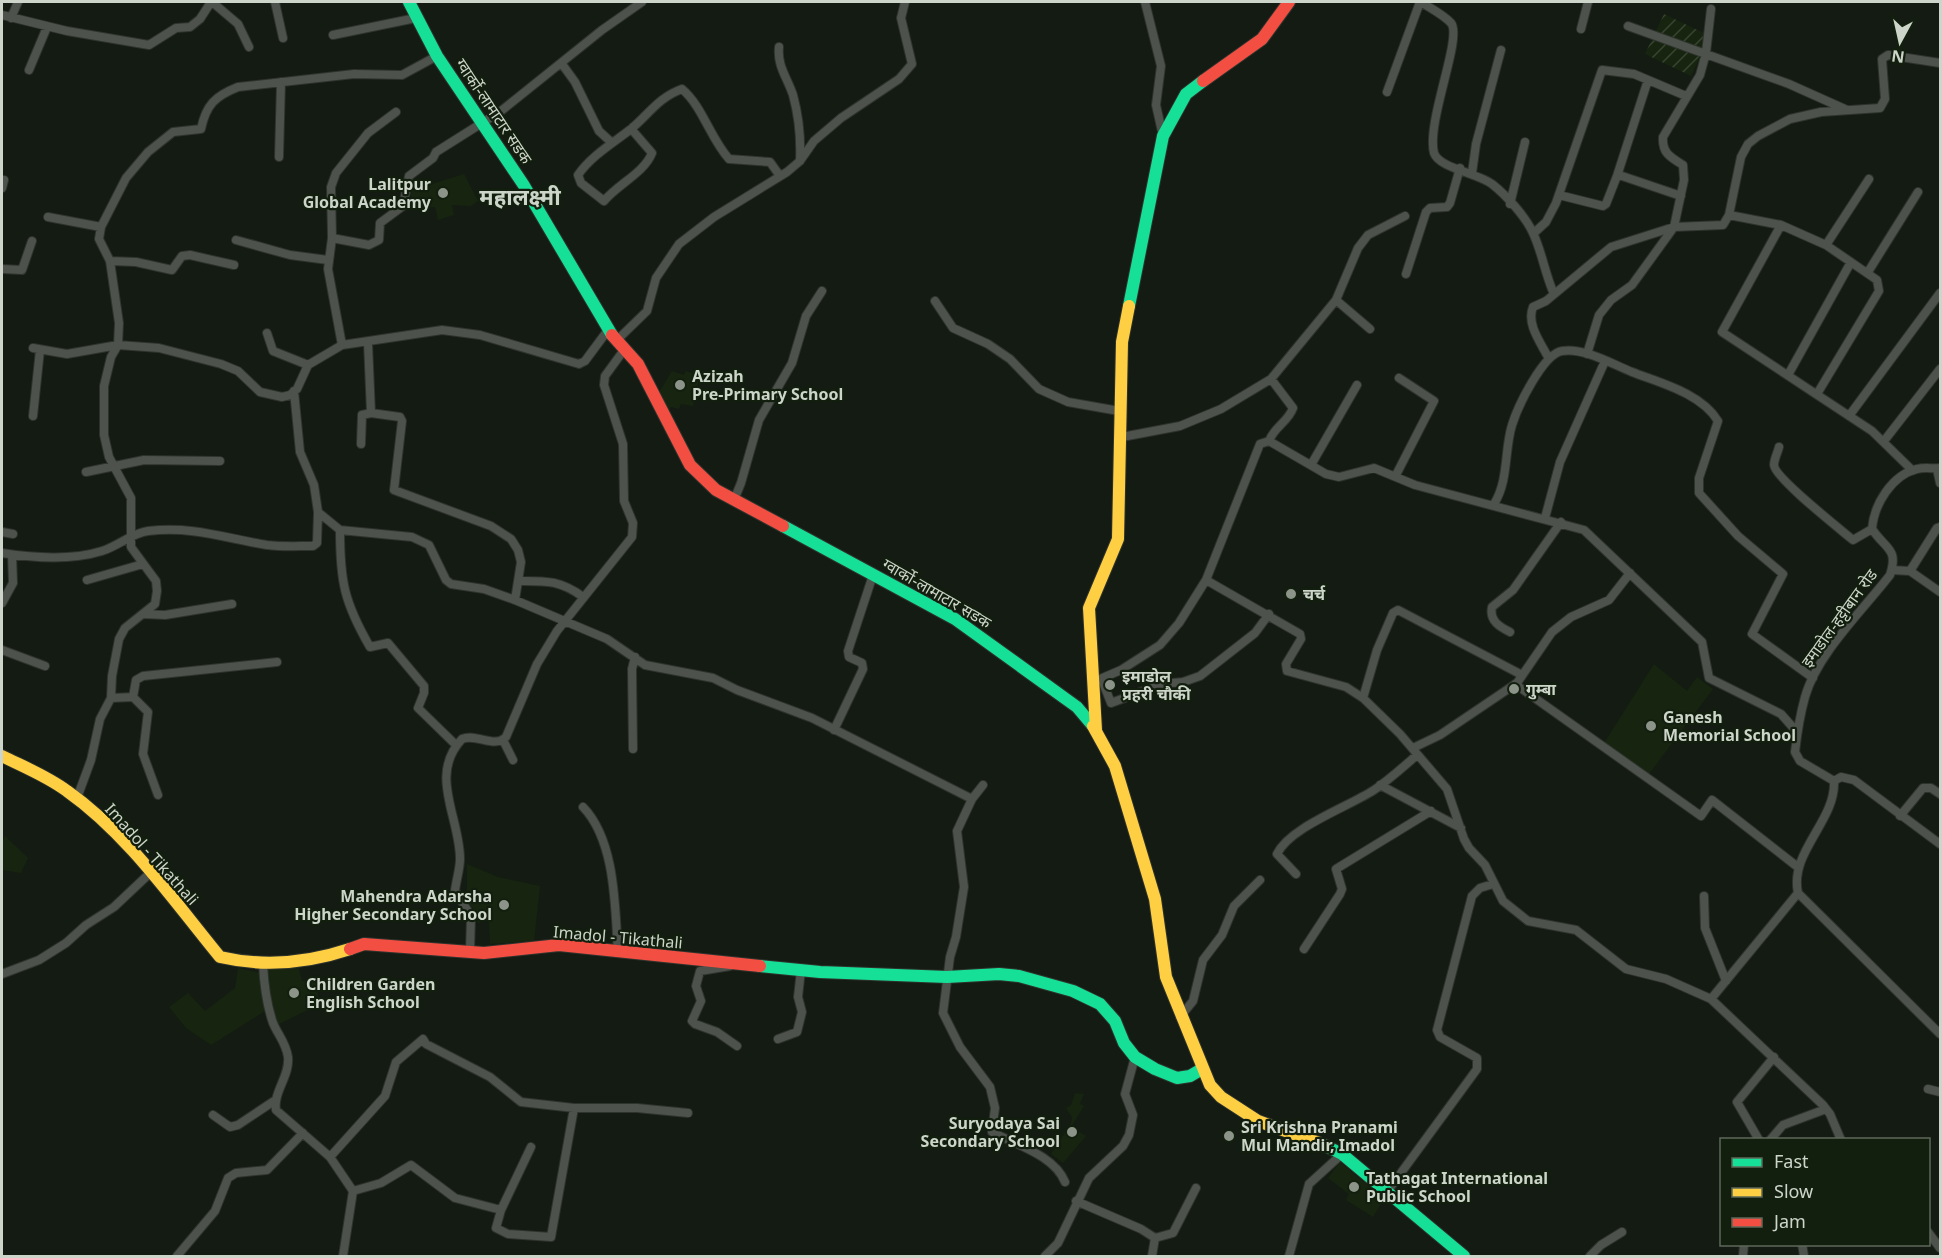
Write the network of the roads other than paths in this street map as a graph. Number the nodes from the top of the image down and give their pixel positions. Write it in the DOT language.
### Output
graph roads {
  1 [pos="18,2"];
  2 [pos="212,2"];
  3 [pos="275,2"];
  4 [pos="409,2"];
  5 [pos="642,2"];
  6 [pos="905,2"];
  7 [pos="1145,2"];
  8 [pos="1289,2"];
  9 [pos="1421,2"];
  10 [pos="1588,2"];
  11 [pos="1711,9"];
  12 [pos="2,15"];
  13 [pos="12,18"];
  14 [pos="416,18"];
  15 [pos="1628,26"];
  16 [pos="47,27"];
  17 [pos="1581,29"];
  18 [pos="333,35"];
  19 [pos="283,38"];
  20 [pos="779,46"];
  21 [pos="249,47"];
  22 [pos="1501,50"];
  23 [pos="1706,53"];
  24 [pos="436,56"];
  25 [pos="1941,63"];
  26 [pos="562,64"];
  27 [pos="29,70"];
  28 [pos="1648,80"];
  29 [pos="281,82"];
  30 [pos="1387,92"];
  31 [pos="1686,96"];
  32 [pos="1850,111"];
  33 [pos="396,112"];
  34 [pos="482,124"];
  35 [pos="633,128"];
  36 [pos="1164,136"];
  37 [pos="611,142"];
  38 [pos="1525,142"];
  39 [pos="279,158"];
  40 [pos="800,161"];
  41 [pos="1460,168"];
  42 [pos="1473,173"];
  43 [pos="780,176"];
  44 [pos="1617,176"];
  45 [pos="1869,179"];
  46 [pos="1918,192"];
  47 [pos="1559,195"];
  48 [pos="1681,196"];
  49 [pos="1509,204"];
  50 [pos="1729,215"];
  51 [pos="1405,216"];
  52 [pos="48,217"];
  53 [pos="1780,225"];
  54 [pos="1674,226"];
  55 [pos="101,227"];
  56 [pos="1534,233"];
  57 [pos="332,238"];
  58 [pos="236,240"];
  59 [pos="32,241"];
  60 [pos="1826,245"];
  61 [pos="328,260"];
  62 [pos="110,261"];
  63 [pos="1851,262"];
  64 [pos="234,265"];
  65 [pos="2,269"];
  66 [pos="1868,272"];
  67 [pos="1406,274"];
  68 [pos="822,291"];
  69 [pos="1941,293"];
  70 [pos="1554,294"];
  71 [pos="1336,300"];
  72 [pos="935,302"];
  73 [pos="1370,329"];
  74 [pos="608,330"];
  75 [pos="267,333"];
  76 [pos="368,343"];
  77 [pos="118,345"];
  78 [pos="342,345"];
  79 [pos="620,345"];
  80 [pos="1587,354"];
  81 [pos="1548,357"];
  82 [pos="1605,361"];
  83 [pos="308,365"];
  84 [pos="1941,369"];
  85 [pos="1788,375"];
  86 [pos="1399,378"];
  87 [pos="1271,379"];
  88 [pos="1357,385"];
  89 [pos="294,391"];
  90 [pos="1817,394"];
  91 [pos="1119,411"];
  92 [pos="371,413"];
  93 [pos="33,416"];
  94 [pos="1849,416"];
  95 [pos="1122,437"];
  96 [pos="1269,441"];
  97 [pos="1884,441"];
  98 [pos="361,444"];
  99 [pos="1779,447"];
  100 [pos="220,461"];
  101 [pos="1311,465"];
  102 [pos="115,467"];
  103 [pos="1939,468"];
  104 [pos="1912,470"];
  105 [pos="86,472"];
  106 [pos="1396,475"];
  107 [pos="1941,483"];
  108 [pos="734,500"];
  109 [pos="1494,504"];
  110 [pos="318,512"];
  111 [pos="1545,518"];
  112 [pos="1562,522"];
  113 [pos="1941,527"];
  114 [pos="1872,529"];
  115 [pos="340,530"];
  116 [pos="2,532"];
  117 [pos="13,534"];
  118 [pos="130,538"];
  119 [pos="2,553"];
  120 [pos="12,555"];
  121 [pos="143,564"];
  122 [pos="1892,570"];
  123 [pos="1910,571"];
  124 [pos="1630,573"];
  125 [pos="873,575"];
  126 [pos="87,580"];
  127 [pos="1206,580"];
  128 [pos="518,581"];
  129 [pos="1941,592"];
  130 [pos="583,597"];
  131 [pos="515,600"];
  132 [pos="2,603"];
  133 [pos="232,604"];
  134 [pos="143,614"];
  135 [pos="1269,614"];
  136 [pos="566,622"];
  137 [pos="1510,633"];
  138 [pos="2,650"];
  139 [pos="635,657"];
  140 [pos="277,662"];
  141 [pos="45,666"];
  142 [pos="1522,675"];
  143 [pos="1813,678"];
  144 [pos="1097,681"];
  145 [pos="1515,684"];
  146 [pos="133,697"];
  147 [pos="111,698"];
  148 [pos="1364,698"];
  149 [pos="834,730"];
  150 [pos="1096,730"];
  151 [pos="1797,732"];
  152 [pos="503,741"];
  153 [pos="456,745"];
  154 [pos="633,749"];
  155 [pos="1415,752"];
  156 [pos="2,756"];
  157 [pos="513,760"];
  158 [pos="1834,781"];
  159 [pos="983,785"];
  160 [pos="1380,785"];
  161 [pos="1941,794"];
  162 [pos="158,795"];
  163 [pos="77,798"];
  164 [pos="972,799"];
  165 [pos="584,807"];
  166 [pos="1431,811"];
  167 [pos="1900,816"];
  168 [pos="1461,828"];
  169 [pos="1941,844"];
  170 [pos="1799,868"];
  171 [pos="149,874"];
  172 [pos="1296,874"];
  173 [pos="1260,880"];
  174 [pos="1493,884"];
  175 [pos="1798,893"];
  176 [pos="1704,896"];
  177 [pos="1304,949"];
  178 [pos="470,952"];
  179 [pos="618,953"];
  180 [pos="739,963"];
  181 [pos="263,964"];
  182 [pos="801,970"];
  183 [pos="2,974"];
  184 [pos="947,977"];
  185 [pos="1726,981"];
  186 [pos="1711,999"];
  187 [pos="1180,1017"];
  188 [pos="1941,1034"];
  189 [pos="778,1040"];
  190 [pos="737,1046"];
  191 [pos="1136,1057"];
  192 [pos="1774,1057"];
  193 [pos="1202,1069"];
  194 [pos="1928,1089"];
  195 [pos="1941,1092"];
  196 [pos="274,1101"];
  197 [pos="574,1108"];
  198 [pos="1826,1109"];
  199 [pos="688,1113"];
  200 [pos="213,1115"];
  201 [pos="303,1133"];
  202 [pos="1758,1138"];
  203 [pos="1772,1138"];
  204 [pos="1840,1138"];
  205 [pos="531,1147"];
  206 [pos="1342,1154"];
  207 [pos="330,1157"];
  208 [pos="1065,1182"];
  209 [pos="1196,1188"];
  210 [pos="353,1191"];
  211 [pos="1387,1192"];
  212 [pos="1076,1201"];
  213 [pos="501,1210"];
  214 [pos="1622,1232"];
  215 [pos="1930,1233"];
  216 [pos="1155,1238"];
  217 [pos="1941,1248"];
  218 [pos="177,1257"];
  219 [pos="343,1257"];
  220 [pos="1045,1257"];
  221 [pos="1152,1257"];
  222 [pos="1289,1257"];
  223 [pos="1464,1257"];
  224 [pos="1590,1257"];
  1 -- 13 [label="street"];
  2 -- 16 [label="street"];
  2 -- 21 [label="street"];
  3 -- 19 [label="street"];
  4 -- 14 [label="street, ग्वार्को-लामाटार सडक"];
  5 -- 26 [label="street"];
  6 -- 40 [label="street"];
  7 -- 36 [label="street"];
  8 -- 36 [label="street"];
  9 -- 30 [label="street"];
  9 -- 41 [label="street"];
  10 -- 17 [label="street"];
  11 -- 23 [label="street"];
  12 -- 13 [label="street"];
  13 -- 16 [label="street"];
  14 -- 18 [label="street"];
  14 -- 24 [label="street, ग्वार्को-लामाटार सडक"];
  15 -- 23 [label="street"];
  16 -- 27 [label="street"];
  20 -- 40 [label="street"];
  22 -- 42 [label="street"];
  23 -- 31 [label="street"];
  23 -- 32 [label="street"];
  24 -- 29 [label="street"];
  24 -- 34 [label="street, ग्वार्को-लामाटार सडक"];
  25 -- 32 [label="street"];
  26 -- 34 [label="street"];
  26 -- 37 [label="street"];
  28 -- 31 [label="street"];
  28 -- 44 [label="street"];
  28 -- 47 [label="street"];
  29 -- 39 [label="street"];
  29 -- 55 [label="street"];
  31 -- 48 [label="street"];
  32 -- 50 [label="street"];
  33 -- 57 [label="street"];
  34 -- 57 [label="street"];
  34 -- 74 [label="street, ग्वार्को-लामाटार सडक"];
  35 -- 37 [label="street"];
  35 -- 37 [label="street"];
  35 -- 43 [label="street"];
  36 -- 91 [label="street"];
  38 -- 49 [label="street"];
  40 -- 43 [label="street"];
  41 -- 42 [label="street"];
  41 -- 67 [label="street"];
  42 -- 49 [label="street"];
  43 -- 79 [label="street"];
  44 -- 47 [label="street"];
  44 -- 48 [label="street"];
  45 -- 60 [label="street"];
  46 -- 66 [label="street"];
  47 -- 56 [label="street"];
  48 -- 54 [label="street"];
  49 -- 56 [label="street"];
  50 -- 53 [label="street"];
  50 -- 54 [label="street"];
  51 -- 71 [label="street"];
  52 -- 55 [label="street"];
  53 -- 60 [label="street"];
  53 -- 85 [label="street"];
  54 -- 70 [label="street"];
  54 -- 80 [label="street"];
  55 -- 62 [label="street"];
  56 -- 70 [label="street"];
  57 -- 61 [label="street"];
  58 -- 61 [label="street"];
  59 -- 65 [label="street"];
  60 -- 63 [label="street"];
  61 -- 78 [label="street"];
  62 -- 64 [label="street"];
  62 -- 77 [label="street"];
  63 -- 66 [label="street"];
  63 -- 85 [label="street"];
  66 -- 90 [label="street"];
  68 -- 108 [label="street"];
  69 -- 94 [label="street"];
  70 -- 81 [label="street"];
  71 -- 73 [label="street"];
  71 -- 87 [label="street"];
  72 -- 91 [label="street"];
  74 -- 76 [label="street"];
  74 -- 79 [label="street, ग्वार्को-लामाटार सडक"];
  75 -- 83 [label="street"];
  76 -- 78 [label="street"];
  76 -- 92 [label="street"];
  77 -- 89 [label="street"];
  77 -- 93 [label="street"];
  77 -- 102 [label="street"];
  78 -- 83 [label="street"];
  79 -- 108 [label="street, ग्वार्को-लामाटार सडक"];
  79 -- 130 [label="street"];
  80 -- 81 [label="street"];
  80 -- 82 [label="street"];
  81 -- 109 [label="street"];
  82 -- 111 [label="street"];
  82 -- 143 [label="street"];
  83 -- 89 [label="street"];
  84 -- 97 [label="street"];
  85 -- 90 [label="street"];
  86 -- 106 [label="street"];
  87 -- 95 [label="street"];
  87 -- 96 [label="street"];
  88 -- 101 [label="street"];
  89 -- 110 [label="street"];
  90 -- 94 [label="street"];
  91 -- 95 [label="street"];
  92 -- 98 [label="street"];
  92 -- 128 [label="street"];
  94 -- 97 [label="street"];
  95 -- 144 [label="street"];
  96 -- 101 [label="street"];
  96 -- 127 [label="street"];
  97 -- 104 [label="street"];
  99 -- 114 [label="street"];
  100 -- 102 [label="street"];
  101 -- 106 [label="street"];
  102 -- 105 [label="street"];
  102 -- 118 [label="street"];
  103 -- 104 [label="street"];
  103 -- 107 [label="street"];
  104 -- 114 [label="street"];
  106 -- 109 [label="street"];
  108 -- 125 [label="street, ग्वार्को-लामाटार सडक"];
  109 -- 111 [label="street"];
  110 -- 115 [label="street"];
  110 -- 118 [label="street"];
  111 -- 112 [label="street"];
  112 -- 124 [label="street"];
  112 -- 137 [label="street"];
  113 -- 123 [label="street"];
  114 -- 122 [label="street, इमाडोल-हट्टीबान रोड"];
  115 -- 131 [label="street"];
  115 -- 153 [label="street"];
  116 -- 117 [label="street"];
  118 -- 120 [label="street"];
  118 -- 121 [label="street"];
  119 -- 120 [label="street"];
  120 -- 132 [label="street"];
  121 -- 126 [label="street"];
  121 -- 134 [label="street"];
  122 -- 123 [label="street"];
  122 -- 143 [label="street, इमाडोल-हट्टीबान रोड"];
  123 -- 129 [label="street"];
  124 -- 142 [label="street"];
  124 -- 151 [label="street"];
  125 -- 149 [label="street"];
  125 -- 150 [label="street, ग्वार्को-लामाटार सडक"];
  127 -- 135 [label="street"];
  127 -- 144 [label="street"];
  128 -- 130 [label="street"];
  128 -- 131 [label="street"];
  130 -- 136 [label="street"];
  131 -- 136 [label="street"];
  133 -- 134 [label="street"];
  134 -- 147 [label="street"];
  135 -- 144 [label="street"];
  135 -- 148 [label="street"];
  136 -- 139 [label="street"];
  136 -- 152 [label="street"];
  138 -- 141 [label="street"];
  139 -- 149 [label="street"];
  139 -- 154 [label="street"];
  140 -- 146 [label="street"];
  142 -- 145 [label="street"];
  142 -- 148 [label="street"];
  143 -- 151 [label="street, इमाडोल-हट्टीबान रोड"];
  144 -- 150 [label="street"];
  145 -- 155 [label="street"];
  145 -- 170 [label="street"];
  146 -- 147 [label="street"];
  146 -- 162 [label="street"];
  147 -- 163 [label="street"];
  148 -- 155 [label="street"];
  149 -- 164 [label="street"];
  150 -- 187 [label="street, ग्वार्को-लामाटार सडक"];
  151 -- 158 [label="street, इमाडोल-हट्टीबान रोड"];
  152 -- 153 [label="street"];
  152 -- 157 [label="street"];
  153 -- 178 [label="street"];
  155 -- 160 [label="street"];
  155 -- 168 [label="street"];
  156 -- 163 [label="street, Imadol - Tikathali"];
  158 -- 167 [label="street"];
  158 -- 170 [label="street"];
  159 -- 164 [label="street"];
  160 -- 166 [label="street"];
  160 -- 172 [label="street"];
  161 -- 167 [label="street"];
  163 -- 171 [label="street, Imadol - Tikathali"];
  164 -- 184 [label="street"];
  165 -- 179 [label="street"];
  166 -- 168 [label="street"];
  166 -- 177 [label="street"];
  167 -- 169 [label="street"];
  168 -- 174 [label="street"];
  170 -- 175 [label="street"];
  171 -- 181 [label="street, Imadol - Tikathali"];
  171 -- 183 [label="street"];
  173 -- 187 [label="street"];
  174 -- 186 [label="street"];
  174 -- 211 [label="street"];
  175 -- 185 [label="street"];
  175 -- 188 [label="street"];
  176 -- 185 [label="street"];
  178 -- 179 [label="street, Imadol - Tikathali"];
  178 -- 181 [label="street, Imadol - Tikathali"];
  179 -- 180 [label="street, Imadol - Tikathali"];
  180 -- 182 [label="street, Imadol - Tikathali"];
  180 -- 190 [label="street"];
  181 -- 196 [label="street"];
  182 -- 184 [label="street, Imadol - Tikathali"];
  182 -- 189 [label="street"];
  184 -- 191 [label="street, Imadol - Tikathali"];
  184 -- 208 [label="street"];
  185 -- 186 [label="street"];
  186 -- 192 [label="street"];
  187 -- 193 [label="street, ग्वार्को-लामाटार सडक"];
  191 -- 193 [label="street, Imadol - Tikathali"];
  191 -- 212 [label="street"];
  192 -- 198 [label="street"];
  192 -- 202 [label="street"];
  193 -- 206 [label="street, ग्वार्को-लामाटार सडक"];
  194 -- 195 [label="street"];
  196 -- 200 [label="street"];
  196 -- 201 [label="street"];
  197 -- 199 [label="street"];
  197 -- 207 [label="street"];
  197 -- 213 [label="street"];
  198 -- 203 [label="street"];
  198 -- 204 [label="street"];
  201 -- 207 [label="street"];
  201 -- 218 [label="street"];
  205 -- 213 [label="street"];
  206 -- 211 [label="street, ग्वार्को-लामाटार सडक"];
  206 -- 222 [label="street"];
  207 -- 210 [label="street"];
  209 -- 216 [label="street"];
  210 -- 213 [label="street"];
  210 -- 219 [label="street"];
  211 -- 223 [label="street, ग्वार्को-लामाटार सडक"];
  212 -- 216 [label="street"];
  212 -- 220 [label="street"];
  214 -- 224 [label="street"];
  215 -- 217 [label="street"];
  216 -- 221 [label="street"];
}
